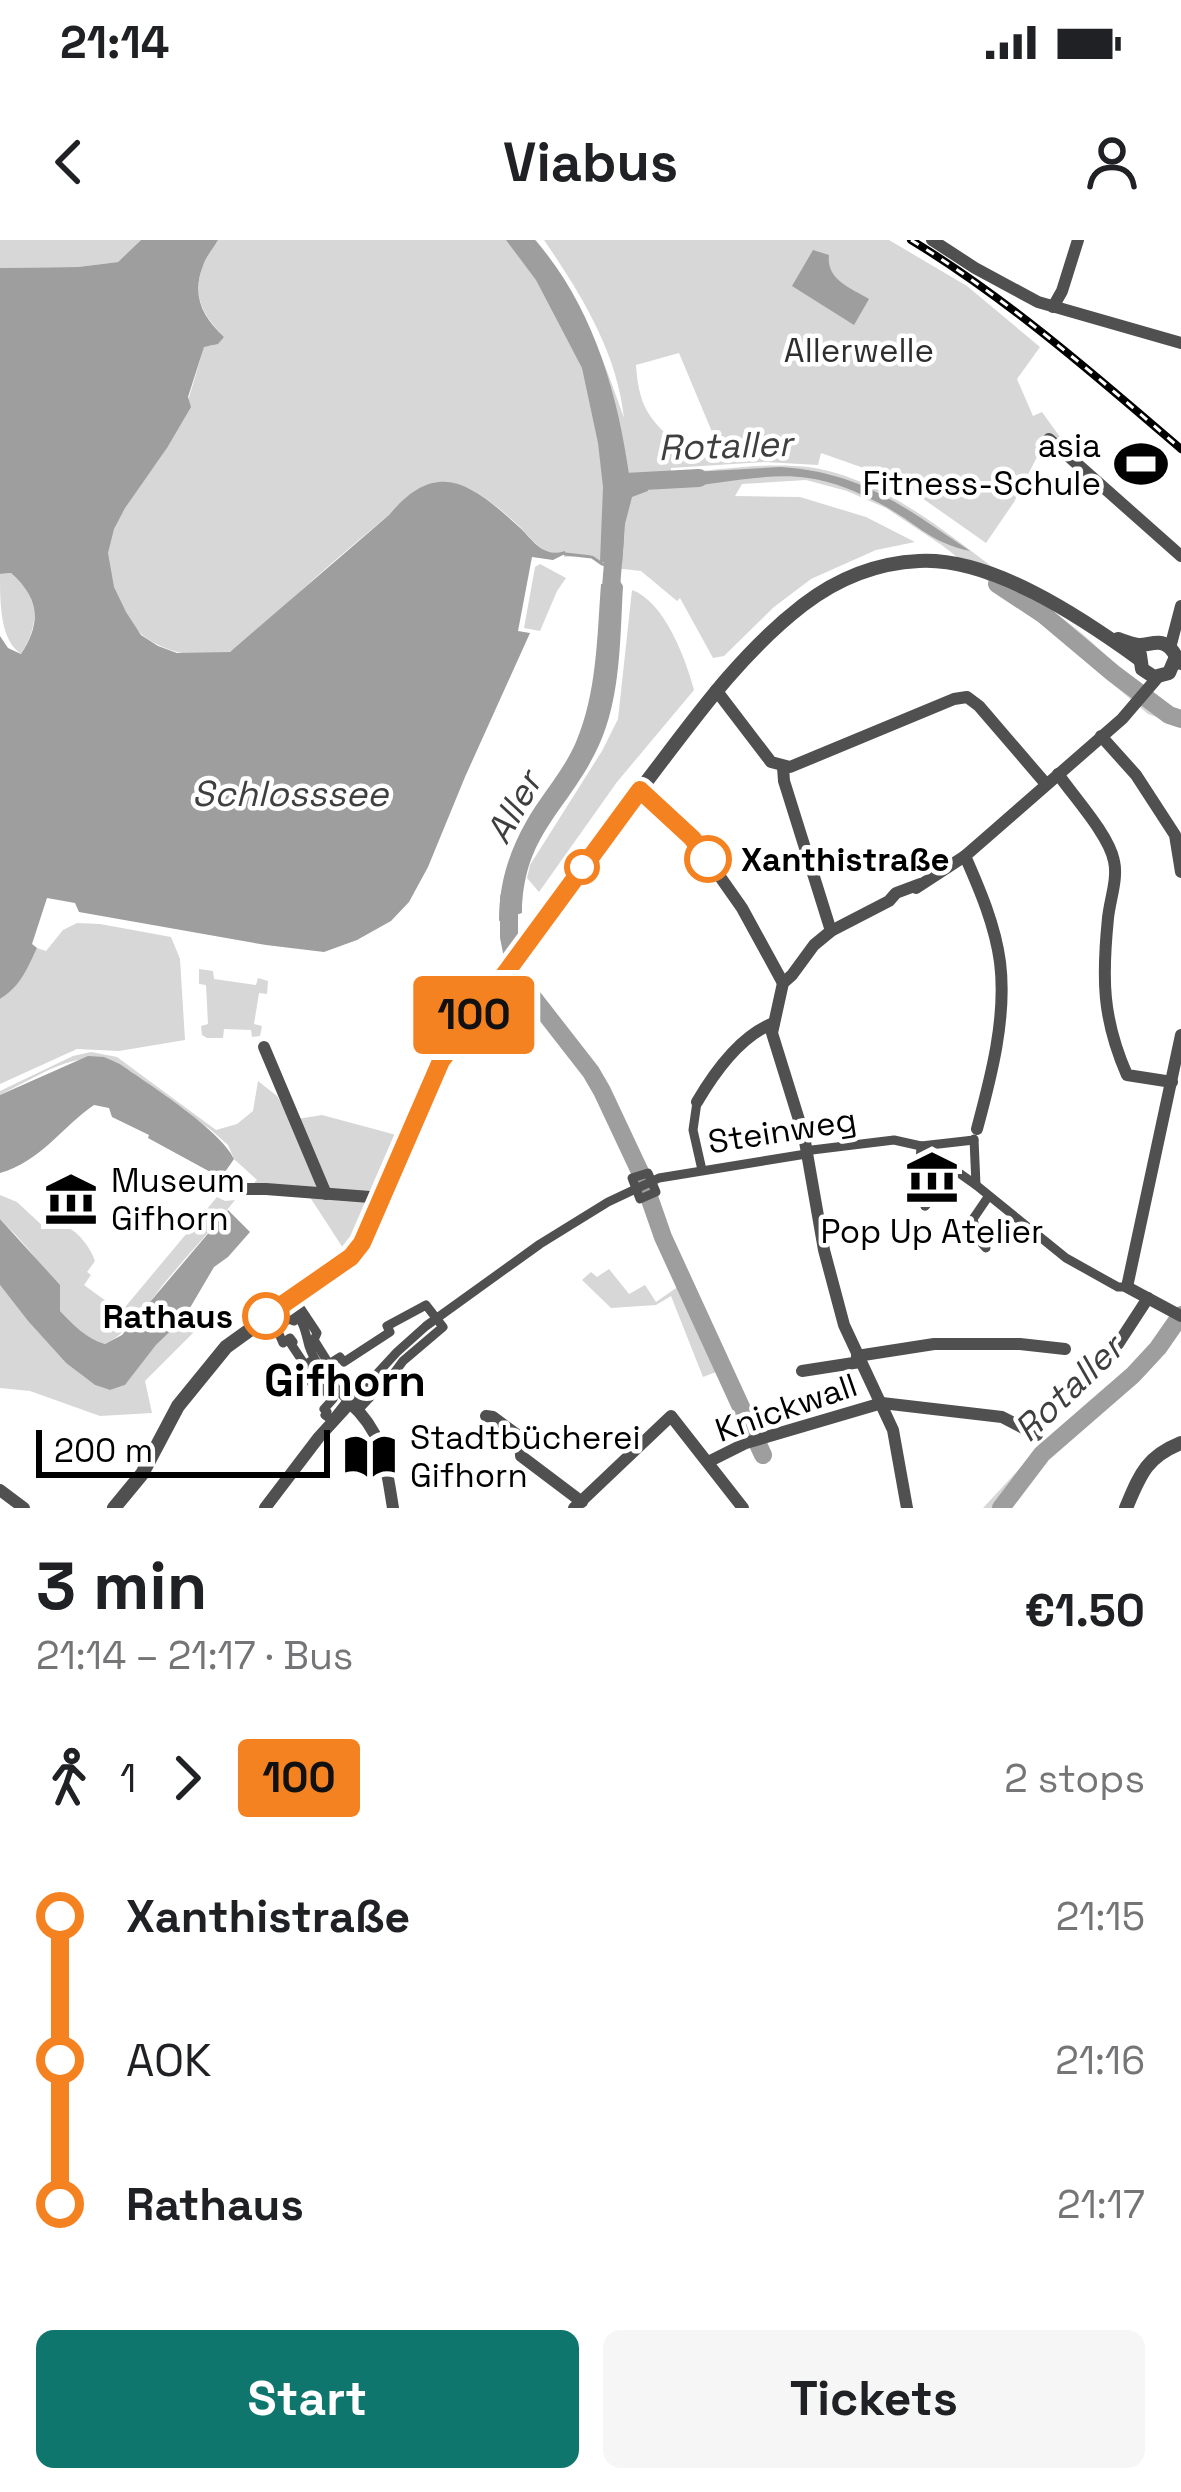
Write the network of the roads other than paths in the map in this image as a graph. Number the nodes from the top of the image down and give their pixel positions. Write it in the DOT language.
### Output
graph roads {
  1 [pos="932,240"];
  2 [pos="1078,240"];
  3 [pos="1053,308"];
  4 [pos="1181,343"];
  5 [pos="1049,439"];
  6 [pos="1181,556"];
  7 [pos="1180,608"];
  8 [pos="1154,673"];
  9 [pos="716,689"];
  10 [pos="1101,736"];
  11 [pos="783,767"];
  12 [pos="1058,774"];
  13 [pos="1046,784"];
  14 [pos="640,790"];
  15 [pos="965,856"];
  16 [pos="1181,872"];
  17 [pos="831,931"];
  18 [pos="783,983"];
  19 [pos="774,1023"];
  20 [pos="1181,1035"];
  21 [pos="264,1047"];
  22 [pos="1172,1082"];
  23 [pos="697,1102"];
  24 [pos="976,1134"];
  25 [pos="921,1146"];
  26 [pos="806,1154"];
  27 [pos="920,1162"];
  28 [pos="702,1170"];
  29 [pos="919,1176"];
  30 [pos="944,1182"];
  31 [pos="976,1185"];
  32 [pos="218,1189"];
  33 [pos="326,1194"];
  34 [pos="988,1197"];
  35 [pos="383,1198"];
  36 [pos="986,1248"];
  37 [pos="1127,1287"];
  38 [pos="1148,1298"];
  39 [pos="294,1311"];
  40 [pos="1181,1316"];
  41 [pos="431,1323"];
  42 [pos="1118,1344"];
  43 [pos="1065,1348"];
  44 [pos="859,1359"];
  45 [pos="802,1371"];
  46 [pos="350,1401"];
  47 [pos="882,1403"];
  48 [pos="486,1416"];
  49 [pos="1037,1435"];
  50 [pos="1181,1443"];
  51 [pos="709,1462"];
  52 [pos="0,1490"];
  53 [pos="578,1505"];
  54 [pos="24,1508"];
  55 [pos="114,1508"];
  56 [pos="265,1508"];
  57 [pos="393,1508"];
  58 [pos="743,1508"];
  59 [pos="907,1508"];
  60 [pos="1126,1508"];
  1 -- 3 [label="street"];
  2 -- 3 [label="street"];
  3 -- 4 [label="street"];
  5 -- 6 [label="street"];
  7 -- 8 [label="street"];
  8 -- 9 [label="street"];
  8 -- 10 [label="street"];
  9 -- 11 [label="street"];
  9 -- 14 [label="street"];
  10 -- 12 [label="street"];
  10 -- 16 [label="street"];
  11 -- 13 [label="street"];
  11 -- 17 [label="street"];
  12 -- 13 [label="street"];
  12 -- 22 [label="street"];
  13 -- 15 [label="street"];
  14 -- 18 [label="street"];
  14 -- 35 [label="street"];
  15 -- 17 [label="street"];
  15 -- 24 [label="street"];
  17 -- 18 [label="street"];
  18 -- 19 [label="street"];
  19 -- 23 [label="street"];
  19 -- 26 [label="street"];
  20 -- 22 [label="street"];
  21 -- 33 [label="street"];
  22 -- 37 [label="street"];
  23 -- 28 [label="street"];
  24 -- 25 [label="street, Steinweg"];
  24 -- 31 [label="street"];
  25 -- 26 [label="street, Steinweg"];
  25 -- 27 [label="street"];
  25 -- 30 [label="street"];
  26 -- 28 [label="street, Steinweg"];
  26 -- 44 [label="street"];
  28 -- 41 [label="street, Steinweg"];
  29 -- 30 [label="street"];
  30 -- 31 [label="street"];
  31 -- 34 [label="street"];
  32 -- 33 [label="street"];
  33 -- 35 [label="street"];
  34 -- 36 [label="street"];
  34 -- 37 [label="street"];
  35 -- 55 [label="street"];
  37 -- 38 [label="street"];
  38 -- 40 [label="street"];
  38 -- 42 [label="street"];
  39 -- 41 [label="street"];
  39 -- 46 [label="street"];
  39 -- 46 [label="street"];
  41 -- 46 [label="street, Steinweg"];
  43 -- 44 [label="street, Knickwall"];
  44 -- 45 [label="street, Knickwall"];
  44 -- 47 [label="street"];
  46 -- 56 [label="street"];
  46 -- 57 [label="street"];
  47 -- 49 [label="street"];
  47 -- 51 [label="street, Knickwall"];
  47 -- 59 [label="street"];
  48 -- 53 [label="street"];
  50 -- 60 [label="street"];
  51 -- 53 [label="street, Knickwall"];
  51 -- 58 [label="street, Knickwall"];
  52 -- 54 [label="street"];
}
